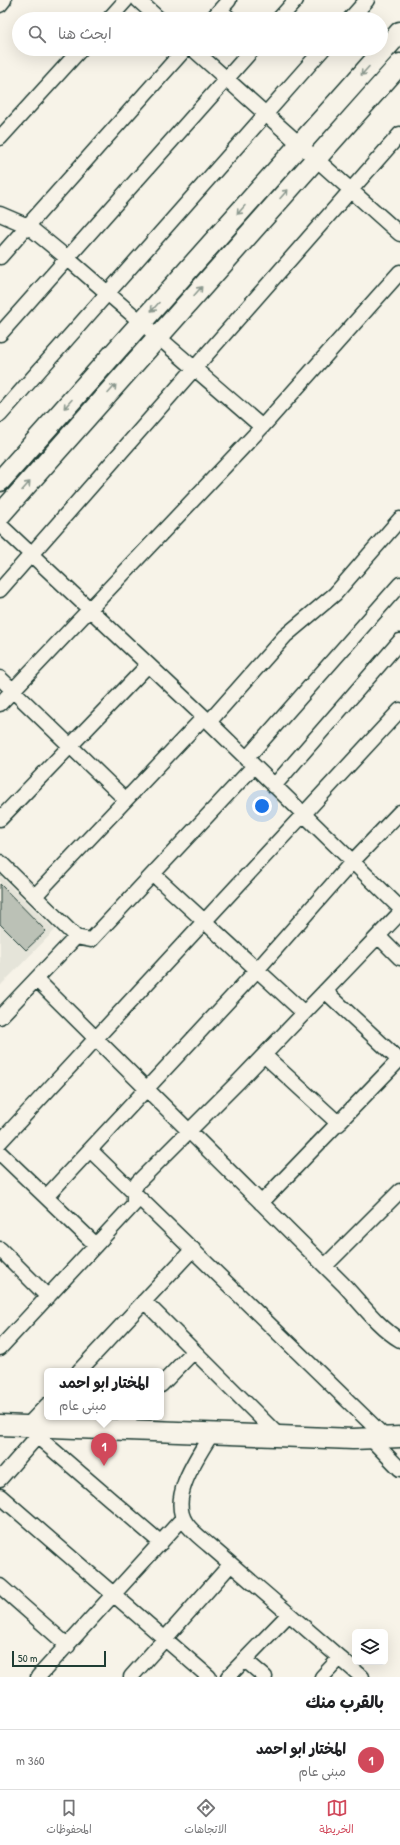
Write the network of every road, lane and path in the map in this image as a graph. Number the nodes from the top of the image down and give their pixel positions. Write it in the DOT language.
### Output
graph roads {
  1 [pos="4,0"];
  2 [pos="126,0"];
  3 [pos="138,0"];
  4 [pos="296,0"];
  5 [pos="367,0"];
  6 [pos="0,5"];
  7 [pos="115,12"];
  8 [pos="152,12"];
  9 [pos="286,12"];
  10 [pos="356,12"];
  11 [pos="400,32"];
  12 [pos="388,45"];
  13 [pos="75,56"];
  14 [pos="179,56"];
  15 [pos="201,56"];
  16 [pos="247,56"];
  17 [pos="317,56"];
  18 [pos="379,56"];
  19 [pos="400,64"];
  20 [pos="226,79"];
  21 [pos="265,114"];
  22 [pos="400,134"];
  23 [pos="0,138"];
  24 [pos="300,144"];
  25 [pos="316,159"];
  26 [pos="351,190"];
  27 [pos="0,214"];
  28 [pos="28,226"];
  29 [pos="400,234"];
  30 [pos="0,257"];
  31 [pos="68,258"];
  32 [pos="400,272"];
  33 [pos="108,292"];
  34 [pos="141,322"];
  35 [pos="0,334"];
  36 [pos="158,337"];
  37 [pos="195,369"];
  38 [pos="0,415"];
  39 [pos="262,427"];
  40 [pos="0,480"];
  41 [pos="0,515"];
  42 [pos="400,518"];
  43 [pos="0,525"];
  44 [pos="32,556"];
  45 [pos="400,584"];
  46 [pos="0,590"];
  47 [pos="89,610"];
  48 [pos="400,641"];
  49 [pos="148,665"];
  50 [pos="0,678"];
  51 [pos="12,690"];
  52 [pos="0,704"];
  53 [pos="400,710"];
  54 [pos="206,719"];
  55 [pos="70,746"];
  56 [pos="250,762"];
  57 [pos="274,786"];
  58 [pos="125,799"];
  59 [pos="400,812"];
  60 [pos="303,814"];
  61 [pos="0,819"];
  62 [pos="0,862"];
  63 [pos="352,862"];
  64 [pos="153,874"];
  65 [pos="35,896"];
  66 [pos="400,908"];
  67 [pos="400,913"];
  68 [pos="204,921"];
  69 [pos="378,936"];
  70 [pos="76,937"];
  71 [pos="400,958"];
  72 [pos="257,970"];
  73 [pos="36,979"];
  74 [pos="325,991"];
  75 [pos="304,1014"];
  76 [pos="0,1017"];
  77 [pos="96,1039"];
  78 [pos="264,1055"];
  79 [pos="400,1061"];
  80 [pos="147,1090"];
  81 [pos="339,1124"];
  82 [pos="189,1131"];
  83 [pos="0,1142"];
  84 [pos="90,1150"];
  85 [pos="0,1153"];
  86 [pos="400,1191"];
  87 [pos="134,1192"];
  88 [pos="46,1197"];
  89 [pos="261,1203"];
  90 [pos="96,1245"];
  91 [pos="0,1249"];
  92 [pos="192,1249"];
  93 [pos="325,1266"];
  94 [pos="48,1296"];
  95 [pos="144,1301"];
  96 [pos="400,1339"];
  97 [pos="2,1343"];
  98 [pos="194,1351"];
  99 [pos="82,1368"];
  100 [pos="164,1382"];
  101 [pos="44,1412"];
  102 [pos="124,1423"];
  103 [pos="0,1425"];
  104 [pos="37,1430"];
  105 [pos="212,1433"];
  106 [pos="279,1436"];
  107 [pos="385,1438"];
  108 [pos="400,1469"];
  109 [pos="0,1479"];
  110 [pos="0,1496"];
  111 [pos="183,1518"];
  112 [pos="161,1543"];
  113 [pos="231,1564"];
  114 [pos="0,1586"];
  115 [pos="114,1595"];
  116 [pos="289,1614"];
  117 [pos="165,1639"];
  118 [pos="68,1646"];
  119 [pos="340,1658"];
  120 [pos="245,1660"];
  121 [pos="38,1677"];
  122 [pos="132,1677"];
  123 [pos="210,1677"];
  124 [pos="228,1677"];
  125 [pos="265,1677"];
  126 [pos="322,1677"];
  127 [pos="362,1677"];
  1 -- 6 [label="street"];
  2 -- 7 [label="street"];
  3 -- 8 [label="street"];
  4 -- 9 [label="street"];
  5 -- 10 [label="street"];
  11 -- 12 [label="street, one-way"];
  13 -- 23 [label="street"];
  14 -- 28 [label="street"];
  15 -- 20 [label="street"];
  16 -- 20 [label="street"];
  17 -- 21 [label="street"];
  18 -- 24 [label="street, one-way"];
  19 -- 25 [label="street"];
  20 -- 21 [label="street"];
  20 -- 31 [label="street"];
  21 -- 24 [label="street"];
  21 -- 33 [label="street"];
  22 -- 26 [label="street"];
  24 -- 25 [label="street"];
  24 -- 34 [label="street, one-way"];
  25 -- 26 [label="street"];
  36 -- 25 [label="street, one-way"];
  26 -- 29 [label="street"];
  26 -- 37 [label="street"];
  27 -- 28 [label="street"];
  28 -- 30 [label="street"];
  28 -- 31 [label="street"];
  31 -- 33 [label="street"];
  31 -- 35 [label="street"];
  32 -- 39 [label="street"];
  33 -- 34 [label="street"];
  33 -- 38 [label="street"];
  34 -- 36 [label="street"];
  34 -- 40 [label="street, one-way"];
  36 -- 37 [label="street"];
  41 -- 36 [label="street, one-way"];
  37 -- 39 [label="street"];
  37 -- 44 [label="street"];
  39 -- 47 [label="street"];
  42 -- 54 [label="street"];
  43 -- 44 [label="street"];
  44 -- 46 [label="street"];
  44 -- 47 [label="street"];
  45 -- 56 [label="street"];
  47 -- 49 [label="street"];
  47 -- 51 [label="street"];
  48 -- 57 [label="street"];
  49 -- 54 [label="street"];
  49 -- 55 [label="street"];
  50 -- 51 [label="street"];
  51 -- 52 [label="street"];
  51 -- 55 [label="street"];
  53 -- 60 [label="street"];
  54 -- 56 [label="street"];
  54 -- 58 [label="street"];
  55 -- 58 [label="street"];
  55 -- 61 [label="street"];
  56 -- 57 [label="street"];
  56 -- 64 [label="street"];
  57 -- 60 [label="street"];
  58 -- 65 [label="street"];
  59 -- 63 [label="street"];
  60 -- 63 [label="street"];
  60 -- 68 [label="street"];
  62 -- 65 [label="street"];
  63 -- 66 [label="street"];
  63 -- 72 [label="street"];
  64 -- 68 [label="street"];
  64 -- 70 [label="street"];
  65 -- 70 [label="street"];
  67 -- 69 [label="street"];
  68 -- 72 [label="street"];
  68 -- 77 [label="street"];
  69 -- 71 [label="street"];
  69 -- 74 [label="street"];
  70 -- 73 [label="street"];
  72 -- 75 [label="street"];
  72 -- 80 [label="street"];
  73 -- 76 [label="street"];
  73 -- 77 [label="street"];
  74 -- 75 [label="street"];
  74 -- 79 [label="street"];
  75 -- 78 [label="street"];
  77 -- 80 [label="street"];
  77 -- 83 [label="street"];
  78 -- 81 [label="street"];
  78 -- 82 [label="street"];
  79 -- 81 [label="street"];
  80 -- 82 [label="street"];
  80 -- 84 [label="street"];
  81 -- 89 [label="street"];
  82 -- 87 [label="street"];
  82 -- 89 [label="street"];
  84 -- 87 [label="street"];
  84 -- 88 [label="street"];
  85 -- 88 [label="street"];
  86 -- 93 [label="street"];
  87 -- 90 [label="street"];
  87 -- 92 [label="street"];
  88 -- 90 [label="street"];
  89 -- 93 [label="street"];
  90 -- 94 [label="street"];
  91 -- 94 [label="street"];
  92 -- 95 [label="street"];
  92 -- 107 [label="street"];
  93 -- 96 [label="street"];
  94 -- 97 [label="street"];
  95 -- 98 [label="street"];
  95 -- 99 [label="street"];
  98 -- 100 [label="street"];
  98 -- 106 [label="street"];
  101 -- 104 [label="street"];
  102 -- 104 [label="street"];
  102 -- 105 [label="street"];
  103 -- 104 [label="street"];
  104 -- 109 [label="street"];
  104 -- 112 [label="street"];
  105 -- 106 [label="street"];
  105 -- 111 [label="street"];
  106 -- 107 [label="street"];
  107 -- 108 [label="street"];
  110 -- 115 [label="street"];
  111 -- 112 [label="street"];
  111 -- 113 [label="street"];
  112 -- 115 [label="street"];
  113 -- 116 [label="street"];
  113 -- 117 [label="street"];
  114 -- 118 [label="street"];
  115 -- 117 [label="street"];
  115 -- 118 [label="street"];
  116 -- 119 [label="street"];
  116 -- 120 [label="street"];
  117 -- 122 [label="street"];
  117 -- 123 [label="street"];
  118 -- 121 [label="street"];
  119 -- 126 [label="street"];
  119 -- 127 [label="street"];
  120 -- 124 [label="street"];
  120 -- 125 [label="street"];
}
